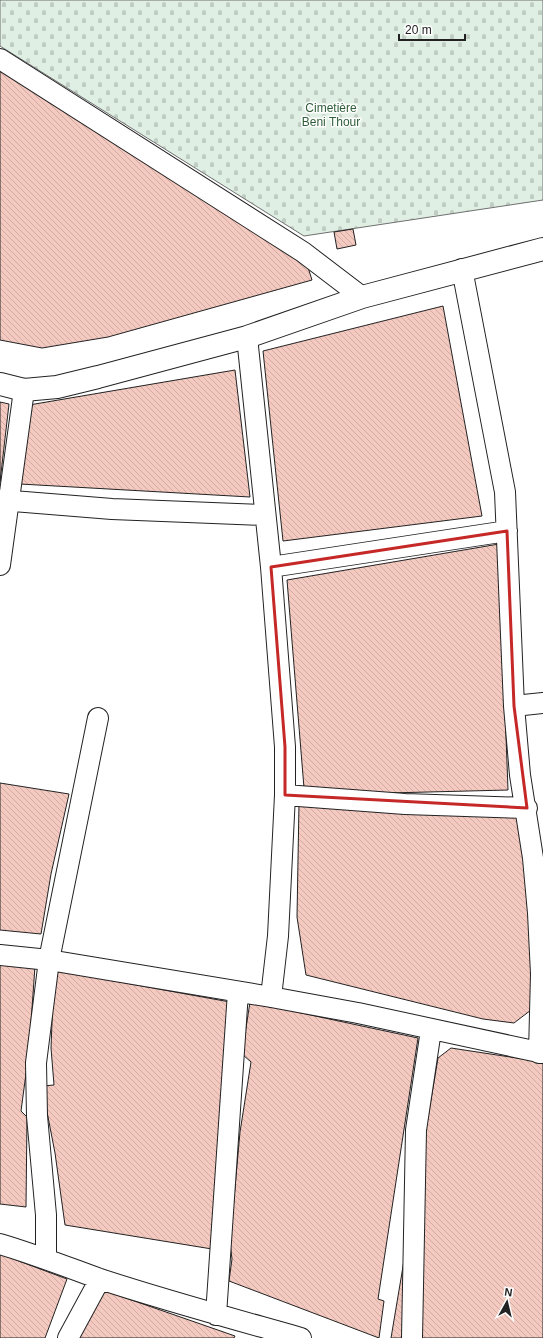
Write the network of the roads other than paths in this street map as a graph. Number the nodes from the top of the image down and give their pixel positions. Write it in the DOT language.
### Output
graph roads {
  1 [pos="0,59"];
  2 [pos="543,249"];
  3 [pos="462,270"];
  4 [pos="362,297"];
  5 [pos="247,337"];
  6 [pos="0,384"];
  7 [pos="24,390"];
  8 [pos="4,501"];
  9 [pos="264,514"];
  10 [pos="508,531"];
  11 [pos="0,565"];
  12 [pos="271,567"];
  13 [pos="543,703"];
  14 [pos="514,706"];
  15 [pos="98,718"];
  16 [pos="285,795"];
  17 [pos="527,808"];
  18 [pos="0,955"];
  19 [pos="49,960"];
  20 [pos="238,992"];
  21 [pos="271,997"];
  22 [pos="431,1030"];
  23 [pos="541,1053"];
  24 [pos="0,1244"];
  25 [pos="46,1258"];
  26 [pos="100,1278"];
  27 [pos="216,1315"];
  28 [pos="248,1331"];
  29 [pos="68,1338"];
  30 [pos="302,1338"];
  31 [pos="412,1338"];
  1 -- 4 [label="street"];
  2 -- 3 [label="street"];
  3 -- 4 [label="street"];
  3 -- 10 [label="street"];
  4 -- 5 [label="street"];
  5 -- 7 [label="street"];
  5 -- 9 [label="street"];
  6 -- 7 [label="street"];
  7 -- 8 [label="street"];
  8 -- 9 [label="street"];
  8 -- 11 [label="street"];
  9 -- 12 [label="street"];
  10 -- 12 [label="street"];
  10 -- 14 [label="street"];
  12 -- 16 [label="street"];
  13 -- 14 [label="street"];
  14 -- 17 [label="street"];
  15 -- 19 [label="street"];
  16 -- 17 [label="street"];
  16 -- 21 [label="street"];
  17 -- 23 [label="street"];
  18 -- 19 [label="street"];
  19 -- 20 [label="street"];
  19 -- 25 [label="street"];
  20 -- 21 [label="street"];
  20 -- 27 [label="street"];
  21 -- 22 [label="street"];
  22 -- 23 [label="street"];
  22 -- 31 [label="street"];
  24 -- 25 [label="street"];
  25 -- 26 [label="street"];
  26 -- 27 [label="street"];
  26 -- 29 [label="street"];
  27 -- 28 [label="street"];
  28 -- 30 [label="street"];
}
